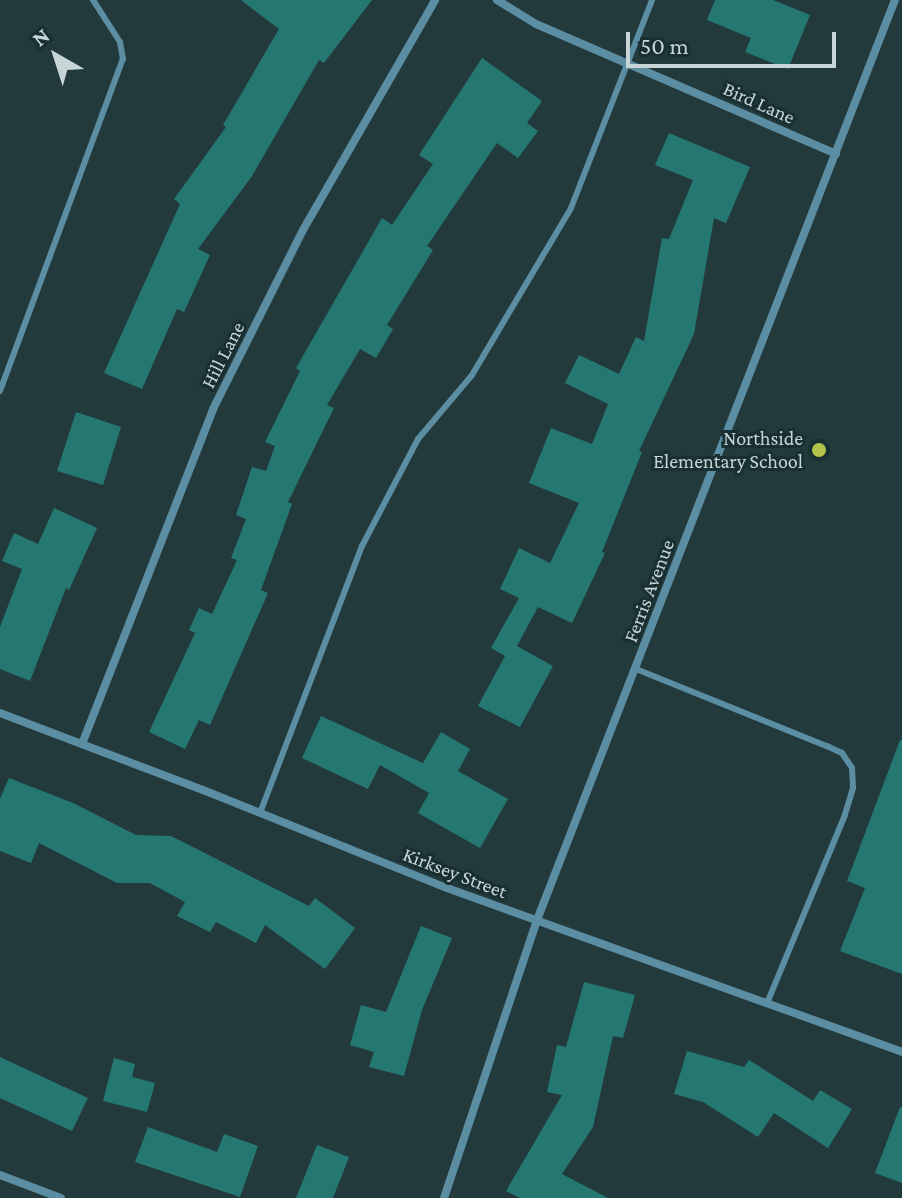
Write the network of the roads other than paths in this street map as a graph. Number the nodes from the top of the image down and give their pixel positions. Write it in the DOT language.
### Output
graph roads {
  1 [pos="93,0"];
  2 [pos="435,0"];
  3 [pos="497,0"];
  4 [pos="652,0"];
  5 [pos="895,0"];
  6 [pos="628,63"];
  7 [pos="836,154"];
  8 [pos="0,391"];
  9 [pos="636,669"];
  10 [pos="0,713"];
  11 [pos="82,744"];
  12 [pos="260,813"];
  13 [pos="537,920"];
  14 [pos="767,1003"];
  15 [pos="902,1052"];
  16 [pos="0,1175"];
  17 [pos="61,1198"];
  18 [pos="444,1198"];
  1 -- 8 [label="lane"];
  2 -- 11 [label="street, Hill Lane"];
  3 -- 6 [label="street, Bird Lane"];
  4 -- 6 [label="lane"];
  5 -- 7 [label="street, Ferris Avenue"];
  6 -- 7 [label="street, Bird Lane"];
  6 -- 12 [label="lane"];
  7 -- 9 [label="street, Ferris Avenue"];
  9 -- 13 [label="street, Ferris Avenue"];
  9 -- 14 [label="lane"];
  10 -- 11 [label="street, Kirksey Street"];
  11 -- 12 [label="street, Kirksey Street"];
  12 -- 13 [label="street, Kirksey Street"];
  13 -- 14 [label="street, Kirksey Street"];
  13 -- 18 [label="street, Ferris Avenue"];
  14 -- 15 [label="street, Kirksey Street"];
  16 -- 17 [label="street"];
}
